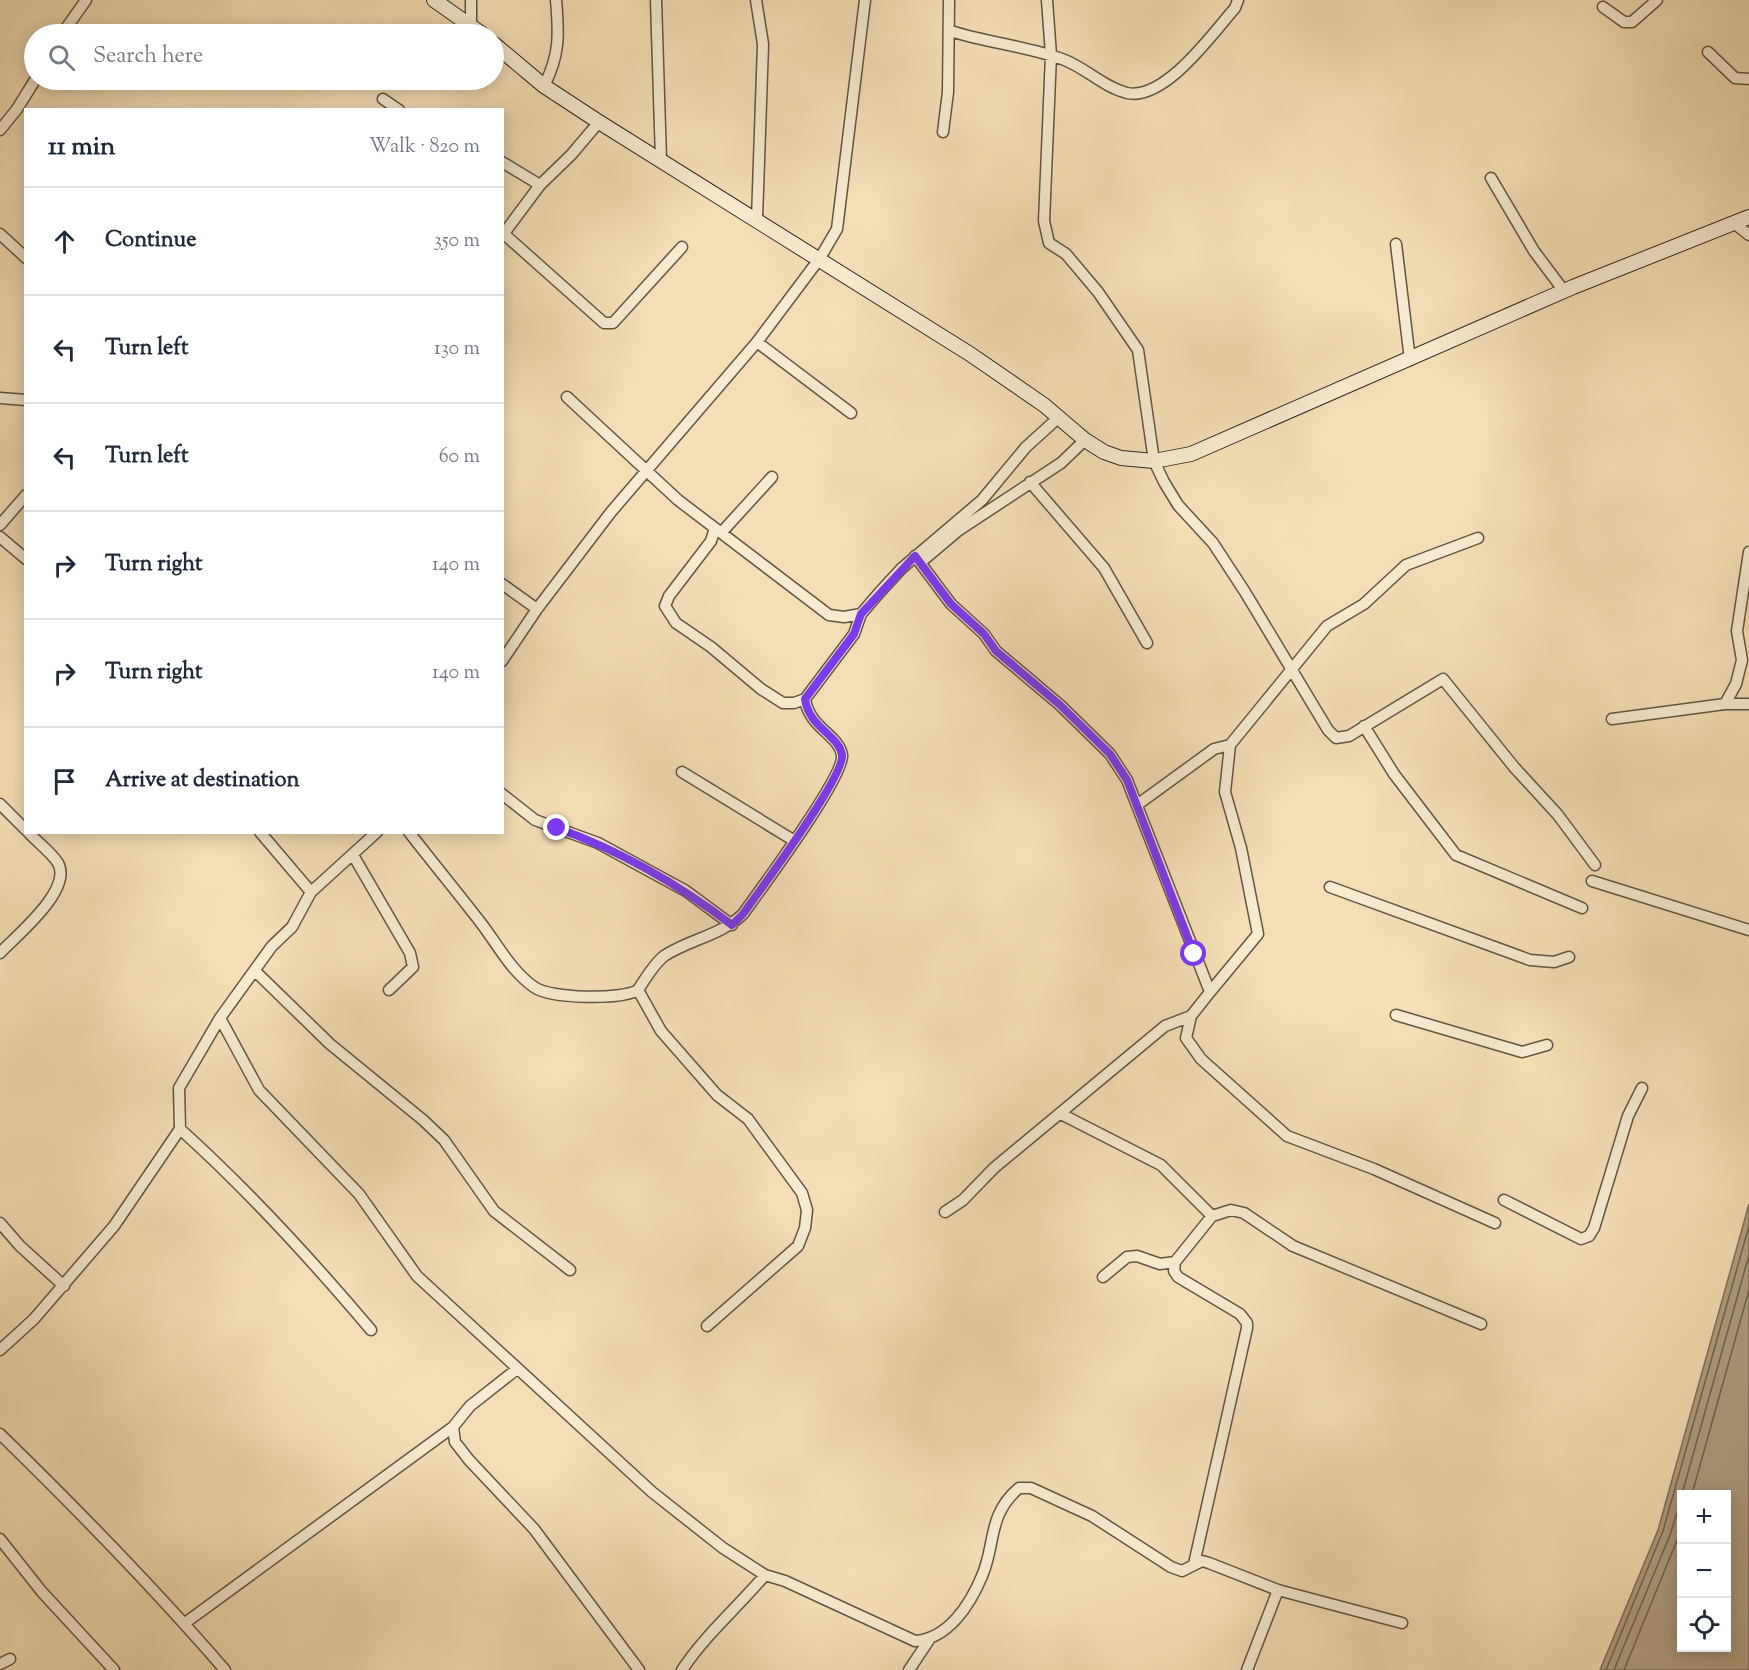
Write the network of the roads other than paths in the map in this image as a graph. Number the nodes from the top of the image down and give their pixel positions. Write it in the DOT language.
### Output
graph roads {
  1 [pos="86,0"];
  2 [pos="434,0"];
  3 [pos="471,0"];
  4 [pos="556,0"];
  5 [pos="656,0"];
  6 [pos="756,0"];
  7 [pos="865,0"];
  8 [pos="950,0"];
  9 [pos="1047,0"];
  10 [pos="1238,0"];
  11 [pos="1658,0"];
  12 [pos="1603,7"];
  13 [pos="69,24"];
  14 [pos="468,24"];
  15 [pos="475,24"];
  16 [pos="951,32"];
  17 [pos="504,52"];
  18 [pos="1708,52"];
  19 [pos="1051,55"];
  20 [pos="1749,79"];
  21 [pos="544,86"];
  22 [pos="29,90"];
  23 [pos="383,99"];
  24 [pos="396,108"];
  25 [pos="599,122"];
  26 [pos="0,130"];
  27 [pos="943,132"];
  28 [pos="661,160"];
  29 [pos="504,163"];
  30 [pos="1491,178"];
  31 [pos="540,185"];
  32 [pos="1749,218"];
  33 [pos="757,219"];
  34 [pos="1734,224"];
  35 [pos="0,234"];
  36 [pos="504,234"];
  37 [pos="1749,235"];
  38 [pos="504,236"];
  39 [pos="1396,244"];
  40 [pos="682,247"];
  41 [pos="24,256"];
  42 [pos="820,258"];
  43 [pos="1564,291"];
  44 [pos="757,342"];
  45 [pos="1410,360"];
  46 [pos="567,397"];
  47 [pos="0,398"];
  48 [pos="24,400"];
  49 [pos="851,413"];
  50 [pos="1058,418"];
  51 [pos="1084,440"];
  52 [pos="1154,461"];
  53 [pos="648,471"];
  54 [pos="772,477"];
  55 [pos="1030,482"];
  56 [pos="24,497"];
  57 [pos="0,525"];
  58 [pos="718,530"];
  59 [pos="0,537"];
  60 [pos="1478,538"];
  61 [pos="1749,552"];
  62 [pos="24,557"];
  63 [pos="918,559"];
  64 [pos="504,585"];
  65 [pos="537,609"];
  66 [pos="861,614"];
  67 [pos="1147,643"];
  68 [pos="504,658"];
  69 [pos="1293,671"];
  70 [pos="805,699"];
  71 [pos="1725,704"];
  72 [pos="1749,704"];
  73 [pos="1612,719"];
  74 [pos="1364,726"];
  75 [pos="1230,745"];
  76 [pos="682,772"];
  77 [pos="504,796"];
  78 [pos="0,804"];
  79 [pos="1137,805"];
  80 [pos="24,828"];
  81 [pos="30,834"];
  82 [pos="262,834"];
  83 [pos="375,834"];
  84 [pos="411,834"];
  85 [pos="793,840"];
  86 [pos="353,855"];
  87 [pos="1595,865"];
  88 [pos="1592,881"];
  89 [pos="1330,886"];
  90 [pos="311,892"];
  91 [pos="1582,908"];
  92 [pos="732,925"];
  93 [pos="1749,930"];
  94 [pos="0,953"];
  95 [pos="1569,957"];
  96 [pos="256,972"];
  97 [pos="390,990"];
  98 [pos="638,990"];
  99 [pos="1210,992"];
  100 [pos="1395,1015"];
  101 [pos="1191,1016"];
  102 [pos="220,1018"];
  103 [pos="1547,1045"];
  104 [pos="1642,1088"];
  105 [pos="1061,1114"];
  106 [pos="180,1129"];
  107 [pos="1504,1200"];
  108 [pos="945,1212"];
  109 [pos="1212,1216"];
  110 [pos="0,1223"];
  111 [pos="1495,1223"];
  112 [pos="1174,1262"];
  113 [pos="570,1270"];
  114 [pos="1103,1277"];
  115 [pos="64,1286"];
  116 [pos="1481,1324"];
  117 [pos="707,1326"];
  118 [pos="371,1330"];
  119 [pos="0,1350"];
  120 [pos="517,1369"];
  121 [pos="453,1427"];
  122 [pos="0,1434"];
  123 [pos="0,1539"];
  124 [pos="1194,1564"];
  125 [pos="765,1575"];
  126 [pos="1278,1590"];
  127 [pos="185,1623"];
  128 [pos="1402,1623"];
  129 [pos="929,1640"];
  130 [pos="114,1670"];
  131 [pos="225,1670"];
  132 [pos="639,1670"];
  133 [pos="682,1670"];
  134 [pos="909,1670"];
  135 [pos="1247,1670"];
  1 -- 13 [label="street"];
  2 -- 14 [label="street"];
  3 -- 15 [label="street"];
  4 -- 21 [label="street"];
  5 -- 28 [label="street"];
  6 -- 33 [label="street"];
  7 -- 42 [label="street"];
  8 -- 16 [label="street"];
  9 -- 19 [label="street"];
  10 -- 19 [label="street"];
  11 -- 12 [label="street"];
  16 -- 19 [label="street"];
  16 -- 27 [label="street"];
  17 -- 21 [label="street"];
  18 -- 20 [label="street"];
  19 -- 52 [label="street"];
  21 -- 25 [label="street"];
  22 -- 26 [label="street"];
  23 -- 24 [label="street"];
  25 -- 28 [label="street"];
  25 -- 31 [label="street"];
  28 -- 33 [label="street"];
  29 -- 31 [label="street"];
  30 -- 43 [label="street"];
  31 -- 36 [label="street"];
  32 -- 34 [label="street"];
  33 -- 42 [label="street"];
  34 -- 37 [label="street"];
  34 -- 43 [label="street"];
  35 -- 41 [label="street"];
  38 -- 40 [label="street"];
  39 -- 45 [label="street"];
  42 -- 44 [label="street"];
  42 -- 50 [label="street"];
  43 -- 45 [label="street"];
  44 -- 49 [label="street"];
  44 -- 53 [label="street"];
  45 -- 52 [label="street"];
  46 -- 53 [label="street"];
  47 -- 48 [label="street"];
  50 -- 51 [label="street"];
  50 -- 63 [label="street"];
  51 -- 52 [label="street"];
  51 -- 55 [label="street"];
  52 -- 69 [label="street"];
  53 -- 58 [label="street"];
  53 -- 65 [label="street"];
  54 -- 58 [label="street"];
  55 -- 63 [label="street"];
  55 -- 67 [label="street"];
  56 -- 57 [label="street"];
  58 -- 66 [label="street"];
  58 -- 70 [label="street"];
  59 -- 62 [label="street"];
  60 -- 69 [label="street"];
  61 -- 71 [label="street"];
  63 -- 66 [label="street"];
  63 -- 79 [label="street"];
  64 -- 65 [label="street"];
  65 -- 68 [label="street"];
  66 -- 70 [label="street"];
  69 -- 74 [label="street"];
  69 -- 75 [label="street"];
  70 -- 85 [label="street"];
  71 -- 72 [label="street"];
  71 -- 73 [label="street"];
  74 -- 87 [label="street"];
  74 -- 91 [label="street"];
  75 -- 79 [label="street"];
  75 -- 99 [label="street"];
  76 -- 85 [label="street"];
  77 -- 92 [label="street"];
  78 -- 80 [label="street"];
  79 -- 99 [label="street"];
  81 -- 94 [label="street"];
  82 -- 90 [label="street"];
  83 -- 86 [label="street"];
  84 -- 98 [label="street"];
  85 -- 92 [label="street"];
  86 -- 90 [label="street"];
  86 -- 97 [label="street"];
  88 -- 93 [label="street"];
  89 -- 95 [label="street"];
  90 -- 96 [label="street"];
  92 -- 98 [label="street"];
  96 -- 102 [label="street"];
  96 -- 113 [label="street"];
  98 -- 117 [label="street"];
  99 -- 101 [label="street"];
  100 -- 103 [label="street"];
  101 -- 105 [label="street"];
  101 -- 111 [label="street"];
  102 -- 106 [label="street"];
  102 -- 120 [label="street"];
  104 -- 107 [label="street"];
  105 -- 108 [label="street"];
  105 -- 109 [label="street"];
  106 -- 115 [label="street"];
  106 -- 118 [label="street"];
  109 -- 112 [label="street"];
  109 -- 116 [label="street"];
  110 -- 115 [label="street"];
  112 -- 114 [label="street"];
  112 -- 124 [label="street"];
  115 -- 119 [label="street"];
  120 -- 121 [label="street"];
  120 -- 125 [label="street"];
  121 -- 127 [label="street"];
  121 -- 132 [label="street"];
  122 -- 127 [label="street"];
  123 -- 130 [label="street"];
  124 -- 126 [label="street"];
  124 -- 129 [label="street"];
  125 -- 129 [label="street"];
  125 -- 133 [label="street"];
  126 -- 128 [label="street"];
  126 -- 135 [label="street"];
  127 -- 131 [label="street"];
  129 -- 134 [label="street"];
}
